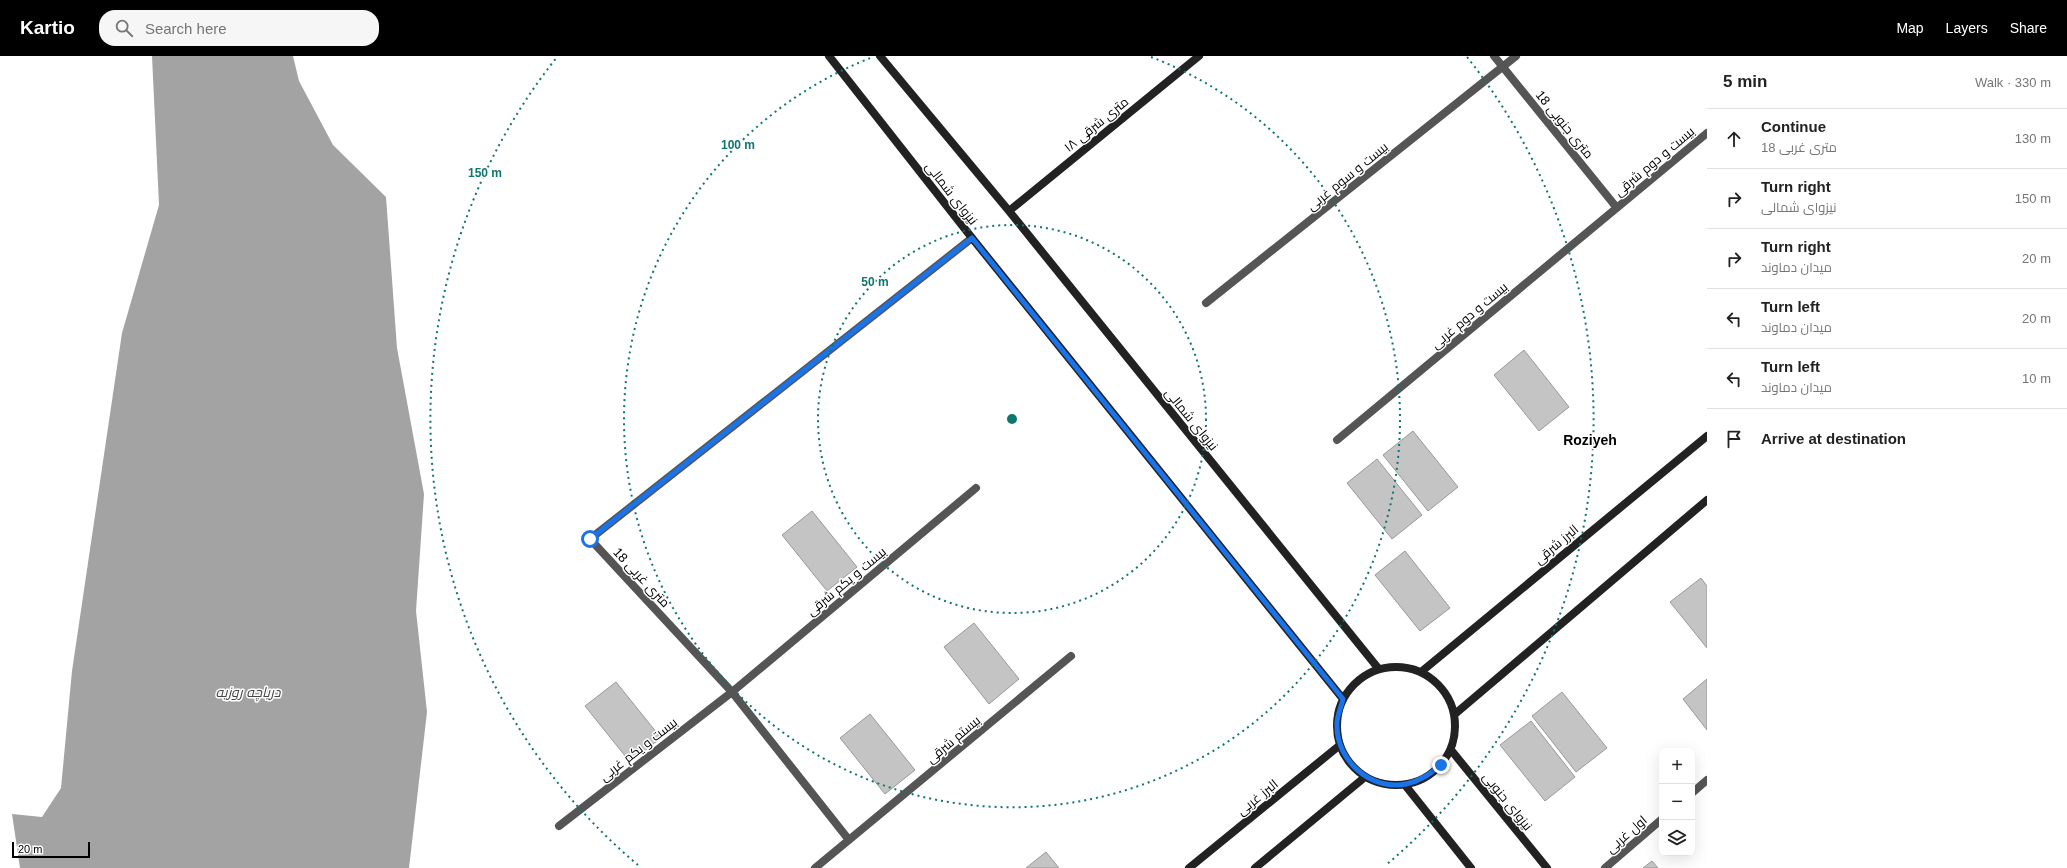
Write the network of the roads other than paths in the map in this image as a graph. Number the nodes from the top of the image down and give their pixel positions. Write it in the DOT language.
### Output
graph roads {
  1 [pos="829,56"];
  2 [pos="880,56"];
  3 [pos="1199,56"];
  4 [pos="1494,56"];
  5 [pos="1516,56"];
  6 [pos="1503,66"];
  7 [pos="1707,133"];
  8 [pos="1617,208"];
  9 [pos="1009,211"];
  10 [pos="972,238"];
  11 [pos="1206,303"];
  12 [pos="1707,436"];
  13 [pos="1337,440"];
  14 [pos="976,488"];
  15 [pos="1707,500"];
  16 [pos="1071,656"];
  17 [pos="1378,668"];
  18 [pos="1421,672"];
  19 [pos="732,692"];
  20 [pos="1343,699"];
  21 [pos="1455,714"];
  22 [pos="1340,745"];
  23 [pos="1451,750"];
  24 [pos="1365,777"];
  25 [pos="1707,780"];
  26 [pos="1405,785"];
  27 [pos="1695,790"];
  28 [pos="1661,820"];
  29 [pos="559,826"];
  30 [pos="849,840"];
  31 [pos="815,868"];
  32 [pos="1189,868"];
  33 [pos="1255,868"];
  34 [pos="1471,868"];
  35 [pos="1547,868"];
  36 [pos="1605,868"];
  1 -- 10 [label="street, نیزوای شمالی"];
  2 -- 9 [label="street, نیزوای شمالی"];
  3 -- 9 [label="street, ۱۸ متری شرقی"];
  4 -- 6 [label="street, 18 متری جنوبی"];
  5 -- 6 [label="street, بیست و سوم غربی"];
  6 -- 8 [label="street, 18 متری جنوبی"];
  6 -- 11 [label="street, بیست و سوم غربی"];
  7 -- 8 [label="street, بیست و دوم شرقی"];
  8 -- 13 [label="street, بیست و دوم غربی"];
  9 -- 17 [label="street, نیزوای شمالی"];
  10 -- 19 [label="street, 18 متری غربی"];
  10 -- 20 [label="street, نیزوای شمالی"];
  12 -- 18 [label="street, البرز شرقی"];
  14 -- 19 [label="street, بیست و یکم شرقی"];
  15 -- 21 [label="street"];
  16 -- 30 [label="street, بیستم شرقی"];
  17 -- 18 [label="street"];
  17 -- 20 [label="street"];
  18 -- 21 [label="street"];
  19 -- 29 [label="street, بیست و یکم غربی"];
  19 -- 30 [label="street, 18 متری غربی"];
  20 -- 22 [label="street"];
  21 -- 23 [label="street"];
  22 -- 24 [label="street"];
  22 -- 32 [label="street, البرز غربی"];
  23 -- 26 [label="street"];
  23 -- 35 [label="street, نیزوای جنوبی"];
  24 -- 26 [label="street"];
  24 -- 33 [label="street"];
  25 -- 27 [label="street"];
  26 -- 34 [label="street"];
  28 -- 36 [label="street, اول غربی"];
  30 -- 31 [label="street, بیستم شرقی"];
}
